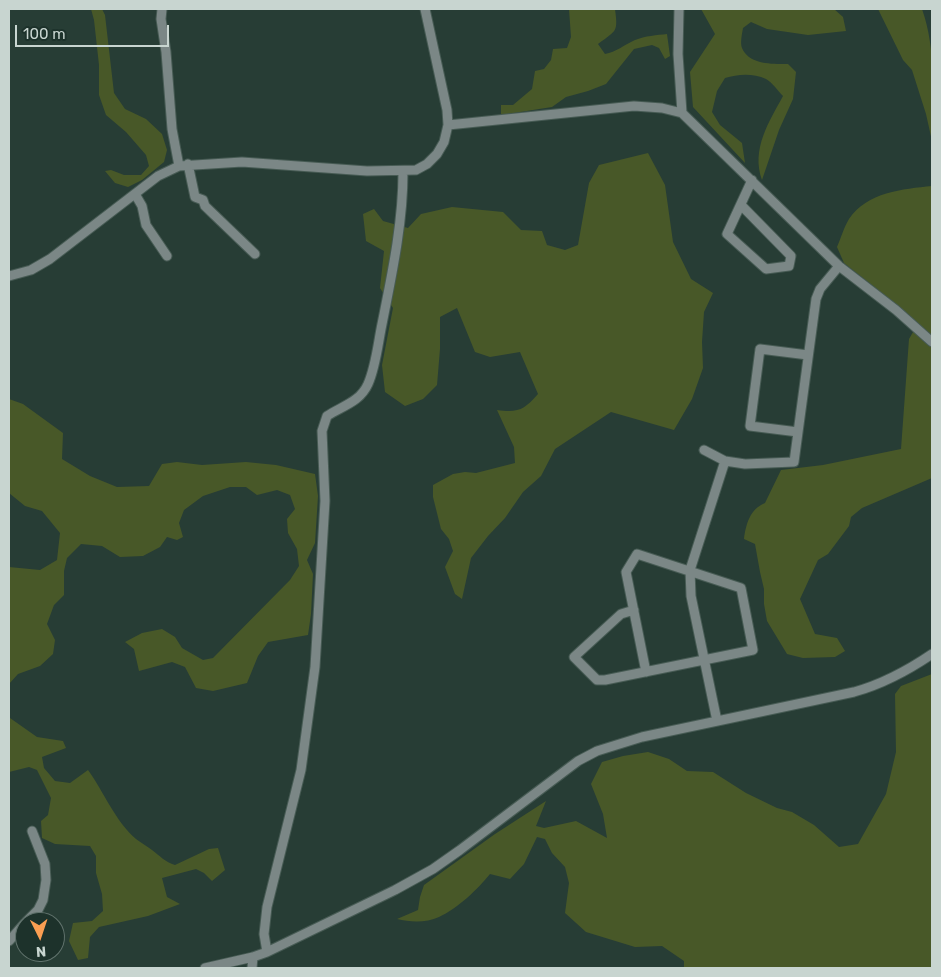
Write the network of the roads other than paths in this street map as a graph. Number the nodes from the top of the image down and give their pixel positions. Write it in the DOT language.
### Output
graph roads {
  1 [pos="162,9"];
  2 [pos="425,9"];
  3 [pos="679,9"];
  4 [pos="682,113"];
  5 [pos="448,125"];
  6 [pos="184,165"];
  7 [pos="403,172"];
  8 [pos="752,180"];
  9 [pos="135,194"];
  10 [pos="740,205"];
  11 [pos="254,254"];
  12 [pos="167,256"];
  13 [pos="839,266"];
  14 [pos="9,276"];
  15 [pos="932,342"];
  16 [pos="808,355"];
  17 [pos="798,432"];
  18 [pos="704,450"];
  19 [pos="725,461"];
  20 [pos="690,570"];
  21 [pos="634,610"];
  22 [pos="932,654"];
  23 [pos="704,660"];
  24 [pos="646,672"];
  25 [pos="717,721"];
  26 [pos="32,831"];
  27 [pos="36,912"];
  28 [pos="267,952"];
  29 [pos="253,957"];
  30 [pos="205,968"];
  31 [pos="252,968"];
  1 -- 6 [label="street"];
  2 -- 5 [label="street"];
  3 -- 4 [label="street"];
  4 -- 5 [label="street"];
  4 -- 8 [label="street"];
  5 -- 7 [label="street"];
  6 -- 7 [label="street"];
  6 -- 9 [label="street"];
  6 -- 11 [label="street"];
  7 -- 28 [label="street"];
  8 -- 10 [label="street"];
  8 -- 13 [label="street"];
  9 -- 12 [label="street"];
  9 -- 14 [label="street"];
  10 -- 10 [label="street"];
  13 -- 15 [label="street"];
  13 -- 16 [label="street"];
  16 -- 17 [label="street"];
  16 -- 17 [label="street"];
  17 -- 19 [label="street"];
  18 -- 19 [label="street"];
  19 -- 20 [label="street"];
  20 -- 21 [label="street"];
  20 -- 23 [label="street"];
  20 -- 23 [label="street"];
  21 -- 24 [label="street"];
  21 -- 24 [label="street"];
  22 -- 25 [label="street"];
  23 -- 24 [label="street"];
  23 -- 25 [label="street"];
  25 -- 28 [label="street"];
  26 -- 27 [label="street"];
  28 -- 29 [label="street"];
  29 -- 30 [label="street"];
  29 -- 31 [label="street"];
}
